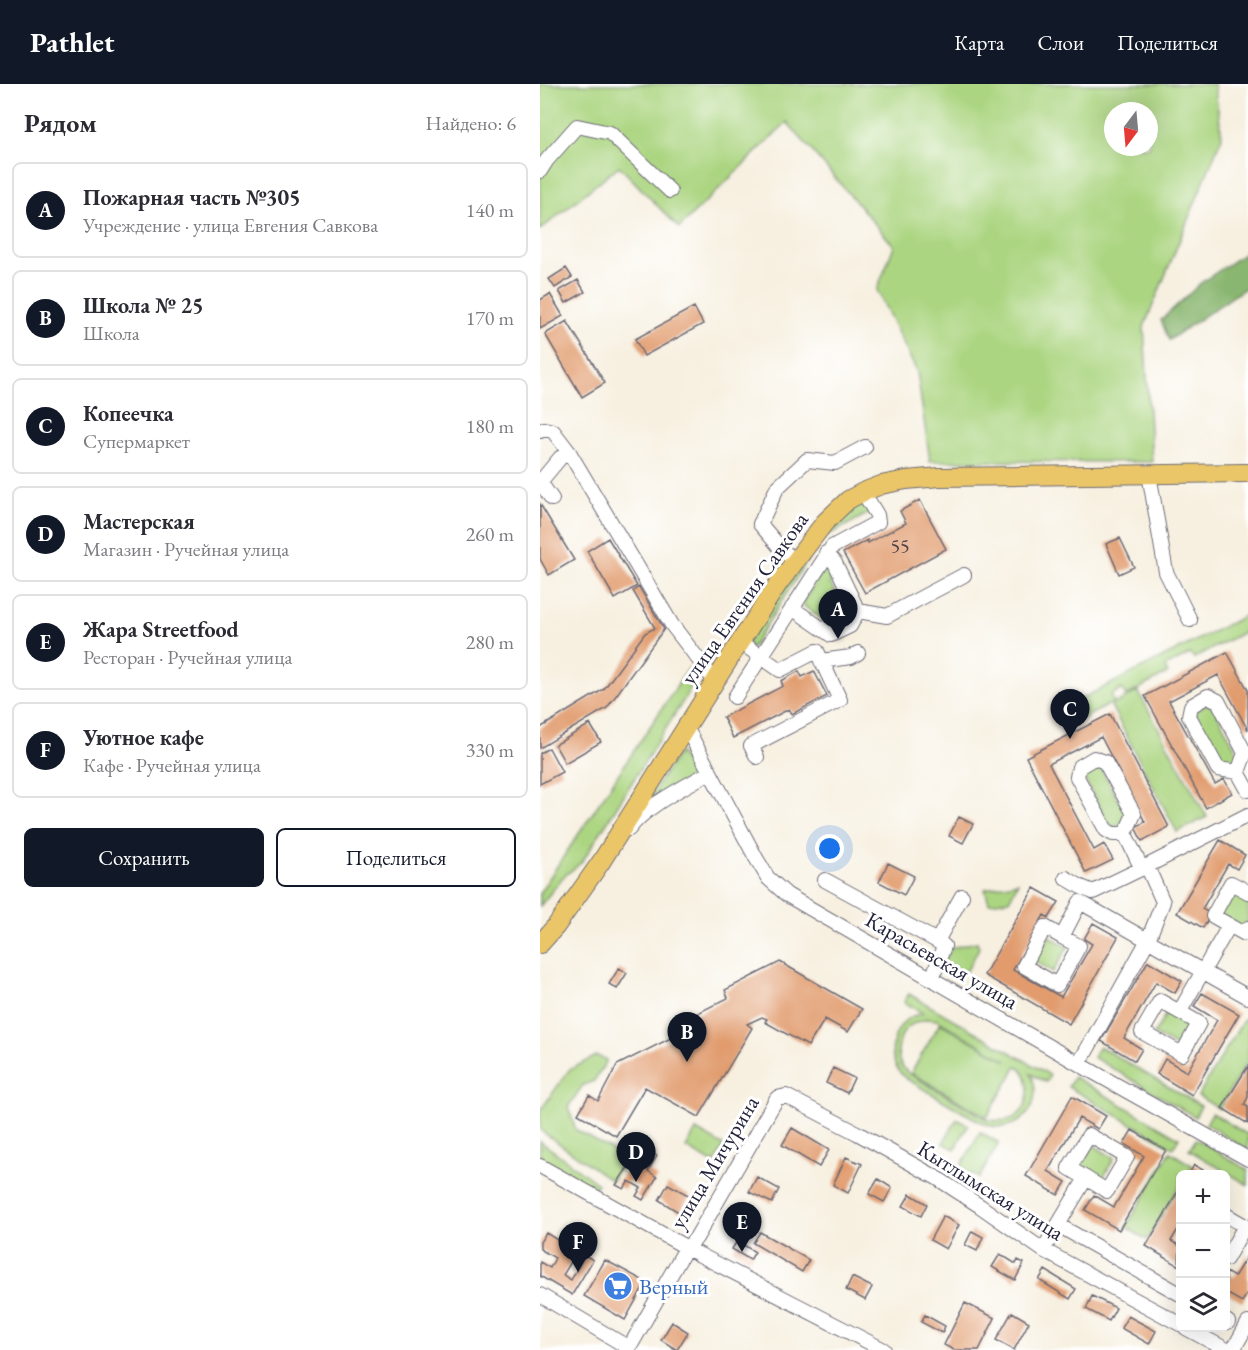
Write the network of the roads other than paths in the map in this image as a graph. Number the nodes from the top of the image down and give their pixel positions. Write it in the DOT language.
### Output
graph roads {
  1 [pos="540,171"];
  2 [pos="670,191"];
  3 [pos="540,431"];
  4 [pos="865,447"];
  5 [pos="569,452"];
  6 [pos="1248,473"];
  7 [pos="1149,474"];
  8 [pos="863,492"];
  9 [pos="552,499"];
  10 [pos="826,553"];
  11 [pos="795,560"];
  12 [pos="964,575"];
  13 [pos="792,608"];
  14 [pos="858,611"];
  15 [pos="1190,620"];
  16 [pos="827,632"];
  17 [pos="740,642"];
  18 [pos="858,653"];
  19 [pos="819,656"];
  20 [pos="761,657"];
  21 [pos="715,681"];
  22 [pos="735,698"];
  23 [pos="686,727"];
  24 [pos="757,757"];
  25 [pos="710,772"];
  26 [pos="1238,772"];
  27 [pos="1248,790"];
  28 [pos="1248,815"];
  29 [pos="1125,834"];
  30 [pos="601,862"];
  31 [pos="1144,868"];
  32 [pos="1066,878"];
  33 [pos="825,880"];
  34 [pos="1248,892"];
  35 [pos="963,896"];
  36 [pos="1229,926"];
  37 [pos="1248,928"];
  38 [pos="1062,937"];
  39 [pos="1148,940"];
  40 [pos="937,941"];
  41 [pos="540,944"];
  42 [pos="1203,971"];
  43 [pos="932,980"];
  44 [pos="1248,997"];
  45 [pos="1180,1011"];
  46 [pos="1079,1064"];
  47 [pos="777,1098"];
  48 [pos="1248,1159"];
  49 [pos="540,1166"];
  50 [pos="1086,1178"];
  51 [pos="1230,1217"];
  52 [pos="1058,1225"];
  53 [pos="687,1248"];
  54 [pos="1043,1250"];
  55 [pos="1230,1253"];
  56 [pos="1176,1294"];
  57 [pos="540,1295"];
  58 [pos="1174,1321"];
  59 [pos="1248,1323"];
  60 [pos="1193,1332"];
  61 [pos="628,1349"];
  62 [pos="884,1350"];
  63 [pos="1227,1350"];
  64 [pos="1233,1350"];
  1 -- 2 [label="street"];
  3 -- 5 [label="street"];
  4 -- 11 [label="street"];
  5 -- 9 [label="street"];
  5 -- 21 [label="street"];
  6 -- 7 [label="main road, улица Евгения Савкова"];
  7 -- 8 [label="main road, улица Евгения Савкова"];
  7 -- 15 [label="street"];
  8 -- 10 [label="street"];
  8 -- 11 [label="main road, улица Евгения Савкова"];
  10 -- 13 [label="street"];
  10 -- 14 [label="street"];
  11 -- 17 [label="main road, улица Евгения Савкова"];
  12 -- 14 [label="street"];
  13 -- 16 [label="street"];
  13 -- 20 [label="street"];
  14 -- 16 [label="street"];
  16 -- 19 [label="street"];
  17 -- 20 [label="street"];
  17 -- 21 [label="main road, улица Евгения Савкова"];
  18 -- 19 [label="street"];
  19 -- 20 [label="street"];
  19 -- 24 [label="street"];
  20 -- 22 [label="street"];
  21 -- 23 [label="main road, улица Евгения Савкова"];
  23 -- 25 [label="street, Карасьевская улица"];
  23 -- 30 [label="main road, улица Евгения Савкова"];
  25 -- 30 [label="street"];
  25 -- 43 [label="street, Карасьевская улица"];
  26 -- 26 [label="street"];
  26 -- 27 [label="street"];
  28 -- 31 [label="street"];
  29 -- 29 [label="street"];
  29 -- 31 [label="street"];
  30 -- 41 [label="main road, улица Евгения Савкова"];
  31 -- 32 [label="street"];
  31 -- 39 [label="street"];
  33 -- 40 [label="street"];
  34 -- 36 [label="street"];
  35 -- 40 [label="street"];
  36 -- 37 [label="street"];
  36 -- 42 [label="street"];
  38 -- 39 [label="street"];
  39 -- 42 [label="street"];
  39 -- 46 [label="street"];
  40 -- 43 [label="street"];
  42 -- 44 [label="street"];
  42 -- 45 [label="street"];
  43 -- 46 [label="street, Карасьевская улица"];
  46 -- 48 [label="street, Карасьевская улица"];
  47 -- 53 [label="street, улица Мичурина"];
  47 -- 54 [label="street, Кытлымская улица"];
  49 -- 53 [label="street"];
  50 -- 52 [label="street"];
  51 -- 55 [label="street"];
  52 -- 54 [label="street"];
  52 -- 56 [label="street"];
  53 -- 61 [label="street, улица Мичурина"];
  53 -- 62 [label="street"];
  54 -- 58 [label="street, Кытлымская улица"];
  57 -- 61 [label="street"];
  59 -- 64 [label="street"];
  60 -- 63 [label="street"];
}
